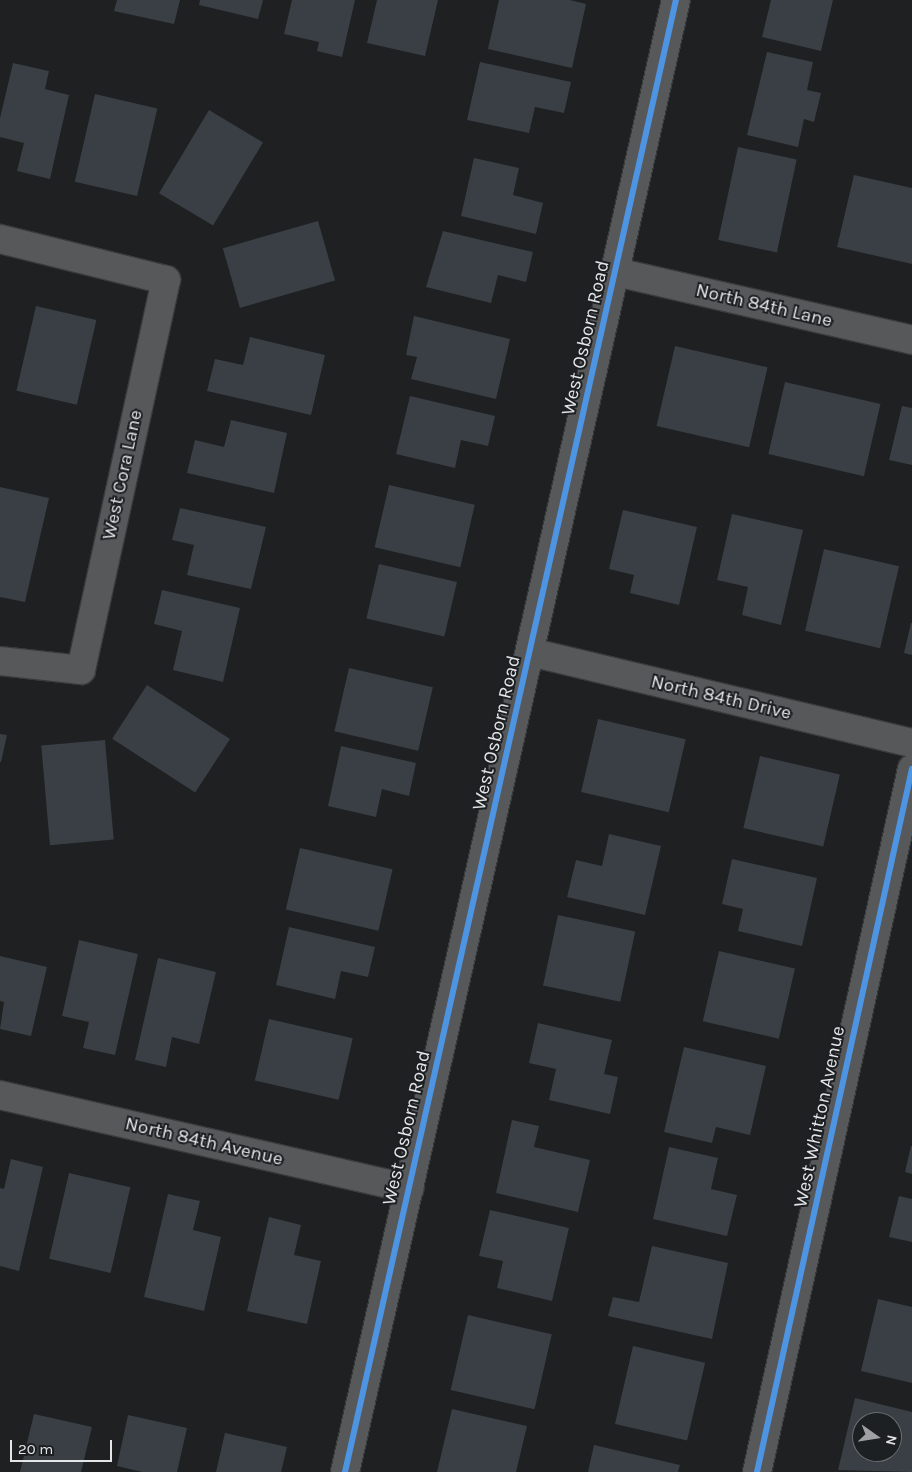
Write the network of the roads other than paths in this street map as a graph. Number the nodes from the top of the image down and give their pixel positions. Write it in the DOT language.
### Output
graph roads {
  1 [pos="676,0"];
  2 [pos="0,239"];
  3 [pos="616,272"];
  4 [pos="912,340"];
  5 [pos="530,652"];
  6 [pos="0,661"];
  7 [pos="912,743"];
  8 [pos="912,769"];
  9 [pos="0,1095"];
  10 [pos="409,1189"];
  11 [pos="345,1472"];
  12 [pos="757,1472"];
  1 -- 3 [label="street, West Osborn Road"];
  2 -- 6 [label="street, West Cora Lane"];
  3 -- 4 [label="street, North 84th Lane"];
  3 -- 5 [label="street, West Osborn Road"];
  5 -- 7 [label="street, North 84th Drive"];
  5 -- 10 [label="street, West Osborn Road"];
  8 -- 12 [label="street, West Whitton Avenue"];
  9 -- 10 [label="street, North 84th Avenue"];
  10 -- 11 [label="street, West Osborn Road"];
}
